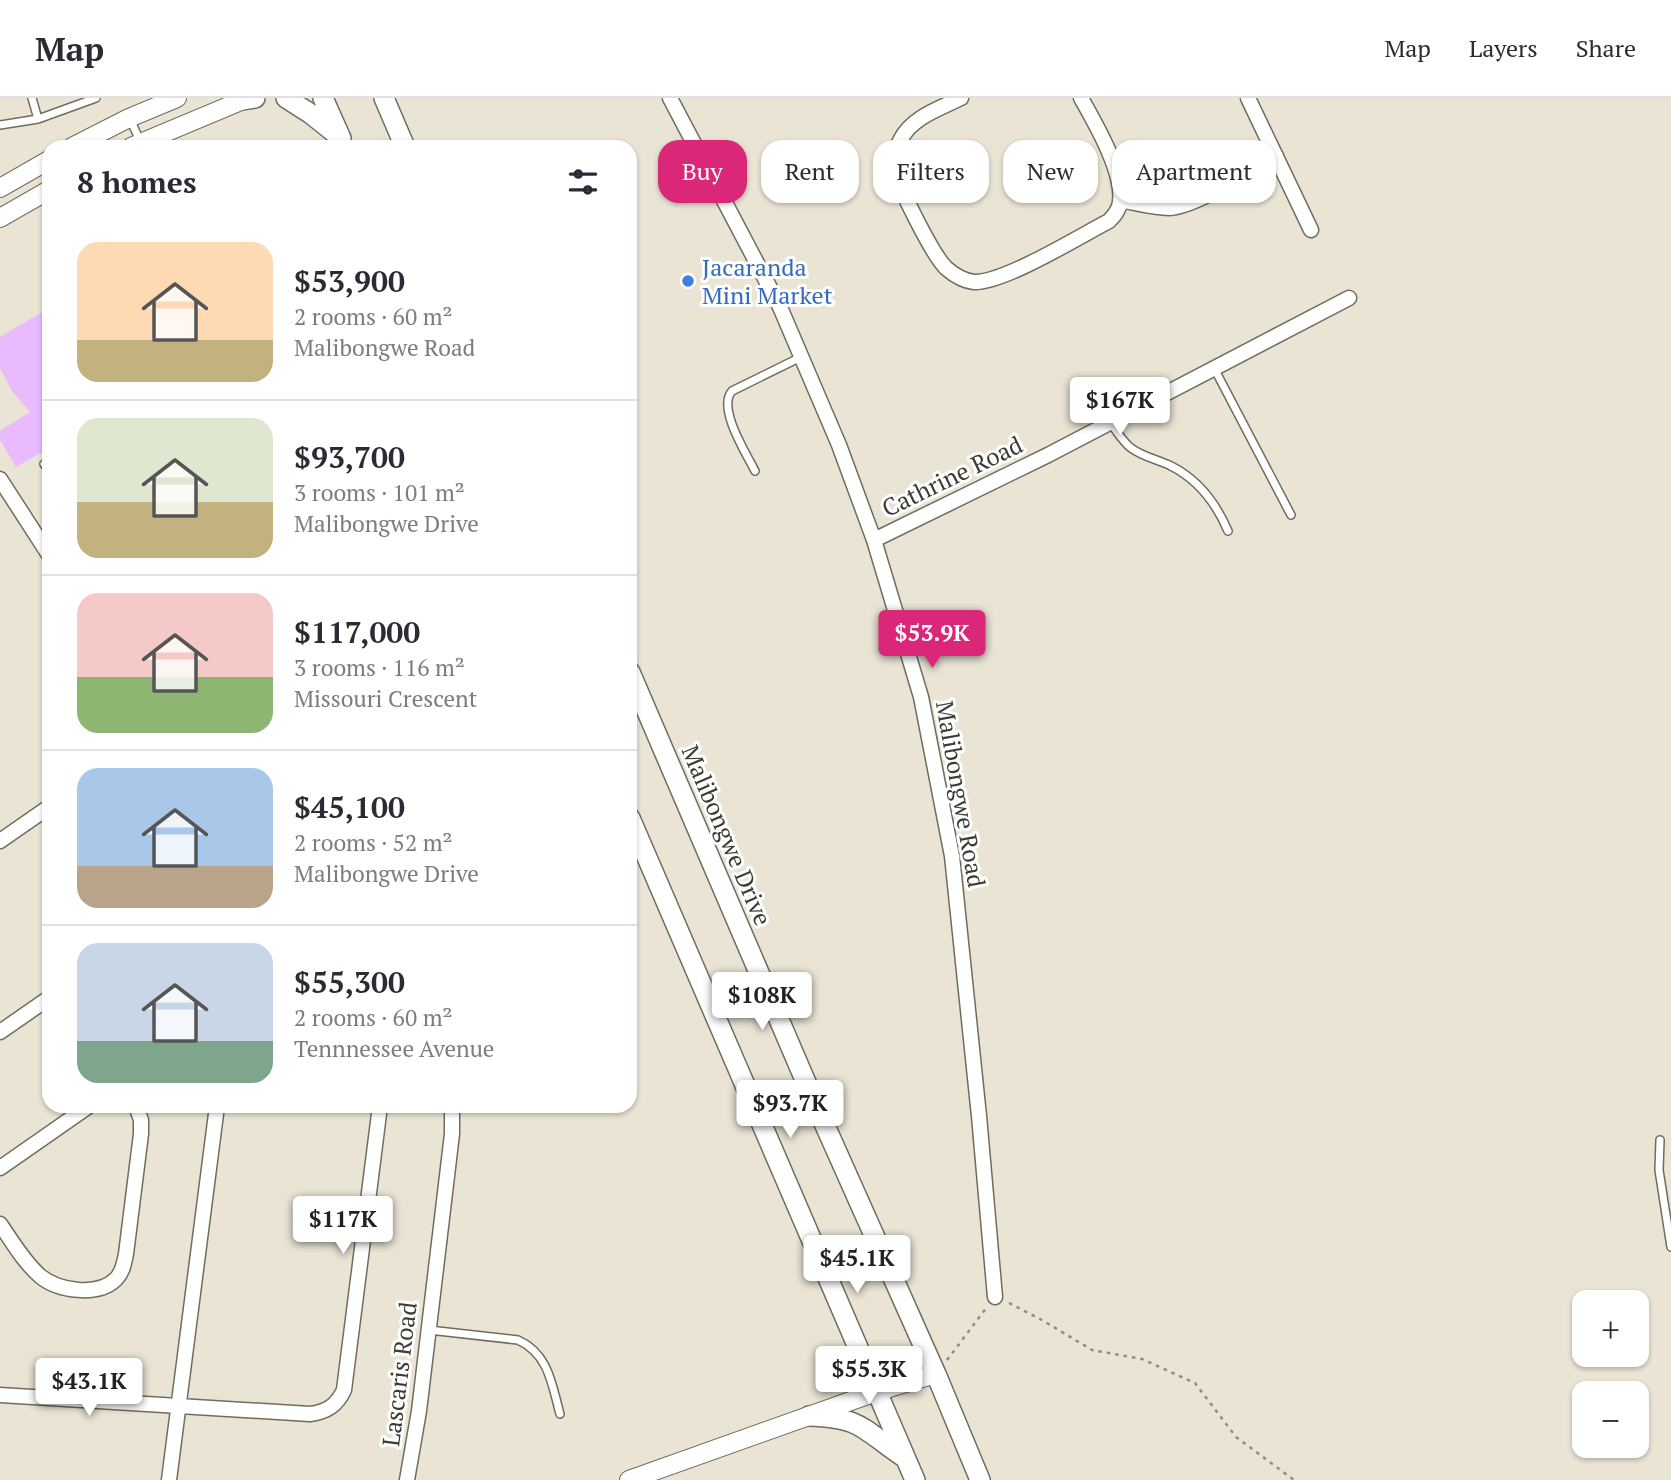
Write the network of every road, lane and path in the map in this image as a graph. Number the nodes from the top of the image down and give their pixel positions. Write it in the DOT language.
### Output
graph roads {
  1 [pos="32,98"];
  2 [pos="96,98"];
  3 [pos="177,98"];
  4 [pos="286,98"];
  5 [pos="323,98"];
  6 [pos="384,98"];
  7 [pos="670,98"];
  8 [pos="961,98"];
  9 [pos="1080,98"];
  10 [pos="1248,98"];
  11 [pos="248,99"];
  12 [pos="129,118"];
  13 [pos="38,120"];
  14 [pos="0,125"];
  15 [pos="86,140"];
  16 [pos="136,140"];
  17 [pos="150,140"];
  18 [pos="339,140"];
  19 [pos="341,140"];
  20 [pos="402,140"];
  21 [pos="1268,140"];
  22 [pos="1276,156"];
  23 [pos="1112,161"];
  24 [pos="42,164"];
  25 [pos="0,188"];
  26 [pos="42,194"];
  27 [pos="1120,203"];
  28 [pos="1138,203"];
  29 [pos="1186,203"];
  30 [pos="0,218"];
  31 [pos="1311,230"];
  32 [pos="1349,298"];
  33 [pos="802,357"];
  34 [pos="1213,367"];
  35 [pos="1110,423"];
  36 [pos="755,471"];
  37 [pos="0,479"];
  38 [pos="1291,515"];
  39 [pos="1228,531"];
  40 [pos="42,539"];
  41 [pos="874,540"];
  42 [pos="637,688"];
  43 [pos="42,812"];
  44 [pos="637,834"];
  45 [pos="0,841"];
  46 [pos="42,1004"];
  47 [pos="0,1032"];
  48 [pos="79,1113"];
  49 [pos="138,1113"];
  50 [pos="216,1113"];
  51 [pos="379,1113"];
  52 [pos="452,1113"];
  53 [pos="1660,1140"];
  54 [pos="0,1168"];
  55 [pos="0,1224"];
  56 [pos="1671,1247"];
  57 [pos="995,1297"];
  58 [pos="428,1330"];
  59 [pos="936,1374"];
  60 [pos="876,1392"];
  61 [pos="0,1395"];
  62 [pos="179,1405"];
  63 [pos="560,1414"];
  64 [pos="809,1416"];
  65 [pos="906,1458"];
  66 [pos="169,1480"];
  67 [pos="407,1480"];
  68 [pos="629,1480"];
  69 [pos="915,1480"];
  70 [pos="980,1480"];
  71 [pos="1294,1480"];
  1 -- 13 [label="lane"];
  2 -- 13 [label="lane"];
  3 -- 12 [label="street"];
  4 -- 18 [label="main road"];
  5 -- 19 [label="main road"];
  6 -- 20 [label="main road"];
  7 -- 33 [label="street, Malibongwe Road"];
  8 -- 27 [label="street"];
  9 -- 23 [label="street"];
  10 -- 21 [label="street"];
  11 -- 17 [label="street"];
  12 -- 15 [label="street"];
  12 -- 16 [label="lane"];
  13 -- 14 [label="lane"];
  22 -- 31 [label="street"];
  24 -- 25 [label="street"];
  26 -- 30 [label="street"];
  28 -- 29 [label="street"];
  32 -- 34 [label="street, Cathrine Road"];
  33 -- 36 [label="lane"];
  33 -- 41 [label="street, Malibongwe Road"];
  34 -- 35 [label="street, Cathrine Road"];
  34 -- 38 [label="lane"];
  35 -- 39 [label="lane"];
  35 -- 41 [label="street, Cathrine Road"];
  37 -- 40 [label="street"];
  41 -- 57 [label="street, Malibongwe Road"];
  42 -- 59 [label="main road, Malibongwe Drive"];
  43 -- 45 [label="street"];
  44 -- 60 [label="main road"];
  46 -- 47 [label="street"];
  48 -- 54 [label="street"];
  49 -- 55 [label="street"];
  50 -- 62 [label="street"];
  51 -- 62 [label="street"];
  52 -- 58 [label="street, Lascaris Road"];
  53 -- 56 [label="lane"];
  57 -- 59 [label="path"];
  57 -- 71 [label="path"];
  58 -- 63 [label="lane"];
  58 -- 67 [label="street, Lascaris Road"];
  59 -- 60 [label="street"];
  59 -- 70 [label="main road, Malibongwe Drive"];
  60 -- 64 [label="street"];
  60 -- 65 [label="main road"];
  61 -- 62 [label="street"];
  62 -- 66 [label="street"];
  64 -- 65 [label="main road"];
  64 -- 68 [label="street"];
  65 -- 69 [label="main road"];
}
